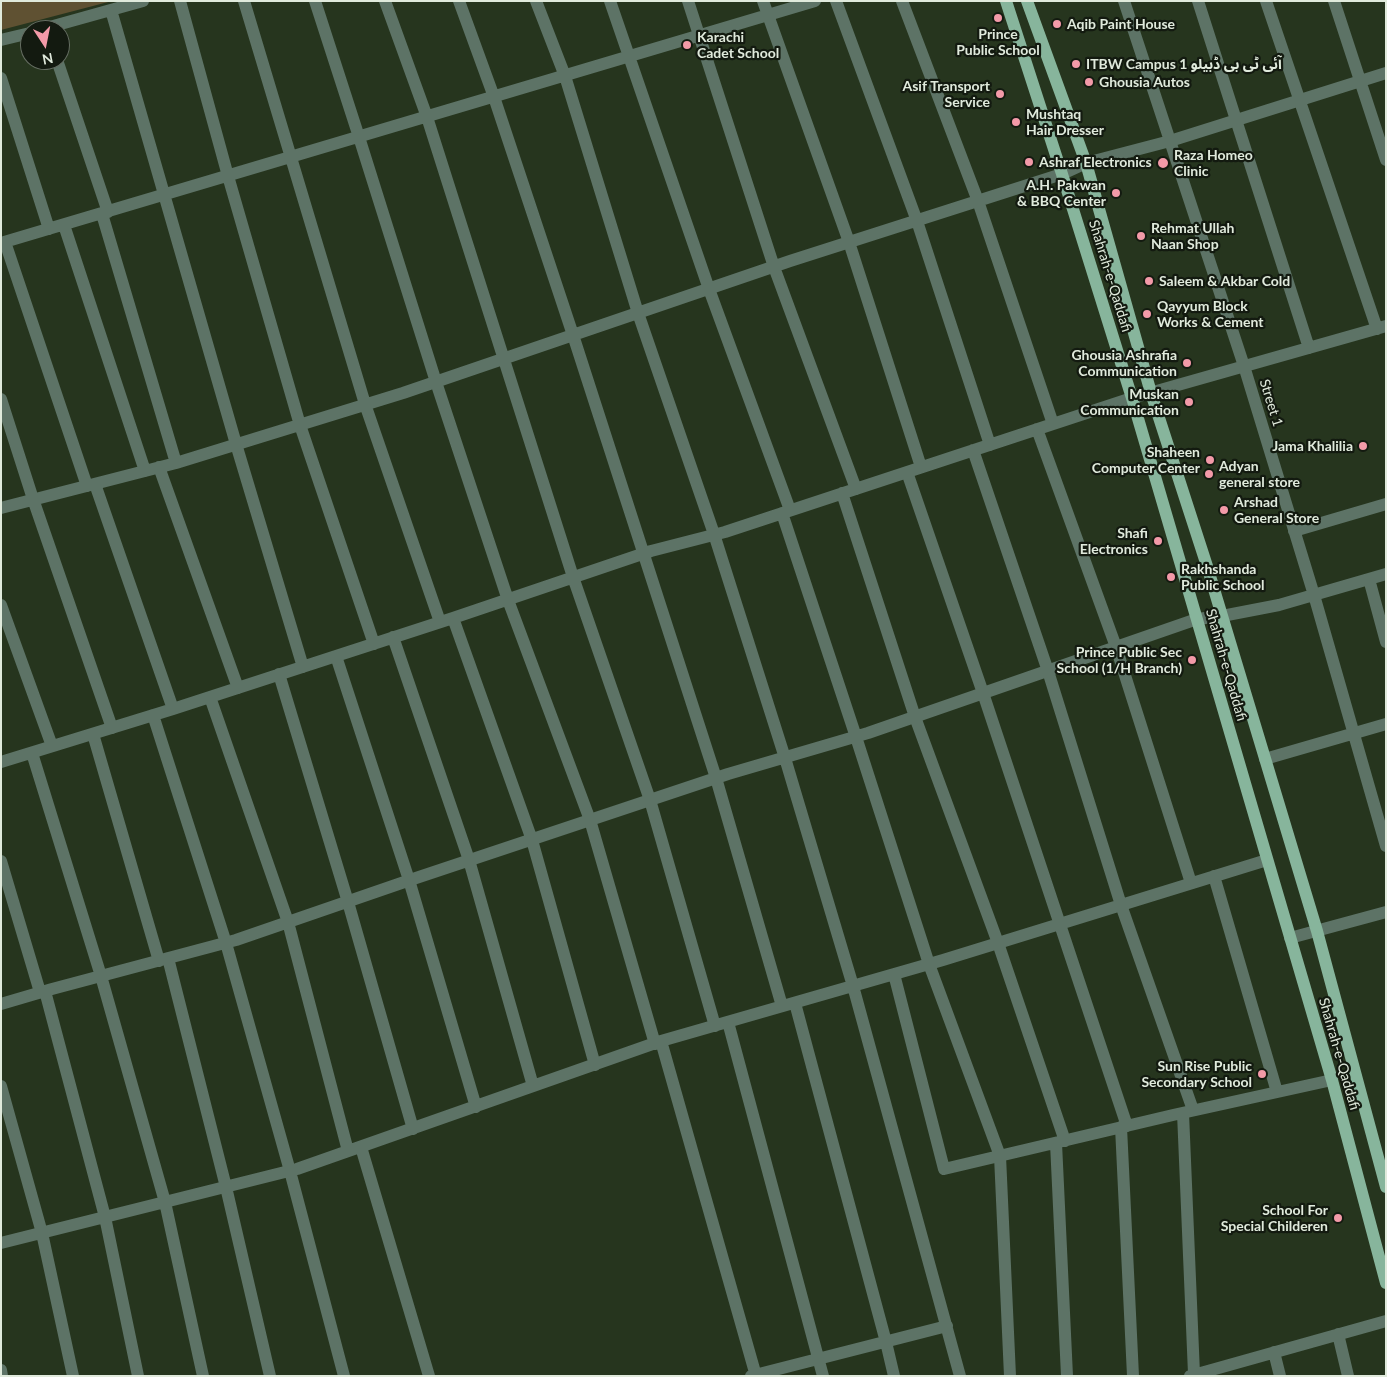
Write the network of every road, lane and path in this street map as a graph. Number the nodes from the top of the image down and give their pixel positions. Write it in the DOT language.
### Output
graph roads {
  1 [pos="144,1"];
  2 [pos="180,1"];
  3 [pos="244,1"];
  4 [pos="315,1"];
  5 [pos="385,1"];
  6 [pos="459,1"];
  7 [pos="536,1"];
  8 [pos="610,1"];
  9 [pos="688,1"];
  10 [pos="763,1"];
  11 [pos="815,1"];
  12 [pos="836,1"];
  13 [pos="902,1"];
  14 [pos="1006,1"];
  15 [pos="1028,1"];
  16 [pos="1124,1"];
  17 [pos="1198,1"];
  18 [pos="1266,1"];
  19 [pos="1334,1"];
  20 [pos="111,10"];
  21 [pos="768,15"];
  22 [pos="70,22"];
  23 [pos="20,35"];
  24 [pos="700,36"];
  25 [pos="1,40"];
  26 [pos="628,57"];
  27 [pos="60,70"];
  28 [pos="1386,73"];
  29 [pos="564,76"];
  30 [pos="1,78"];
  31 [pos="1360,81"];
  32 [pos="494,97"];
  33 [pos="1300,100"];
  34 [pos="427,117"];
  35 [pos="1236,120"];
  36 [pos="359,137"];
  37 [pos="1170,141"];
  38 [pos="292,157"];
  39 [pos="1386,160"];
  40 [pos="1086,164"];
  41 [pos="1062,174"];
  42 [pos="228,176"];
  43 [pos="165,194"];
  44 [pos="978,201"];
  45 [pos="105,213"];
  46 [pos="917,221"];
  47 [pos="64,225"];
  48 [pos="49,229"];
  49 [pos="849,242"];
  50 [pos="3,243"];
  51 [pos="774,267"];
  52 [pos="709,289"];
  53 [pos="638,313"];
  54 [pos="1381,327"];
  55 [pos="573,335"];
  56 [pos="1309,348"];
  57 [pos="503,359"];
  58 [pos="1244,366"];
  59 [pos="436,382"];
  60 [pos="1151,393"];
  61 [pos="1132,398"];
  62 [pos="1,399"];
  63 [pos="365,404"];
  64 [pos="1053,424"];
  65 [pos="300,425"];
  66 [pos="1037,429"];
  67 [pos="236,444"];
  68 [pos="990,445"];
  69 [pos="973,450"];
  70 [pos="176,463"];
  71 [pos="159,467"];
  72 [pos="921,467"];
  73 [pos="145,471"];
  74 [pos="907,472"];
  75 [pos="91,485"];
  76 [pos="856,488"];
  77 [pos="842,493"];
  78 [pos="34,499"];
  79 [pos="1386,504"];
  80 [pos="1,508"];
  81 [pos="786,512"];
  82 [pos="1294,531"];
  83 [pos="714,534"];
  84 [pos="643,554"];
  85 [pos="1386,574"];
  86 [pos="573,577"];
  87 [pos="1368,579"];
  88 [pos="1314,595"];
  89 [pos="508,600"];
  90 [pos="1,605"];
  91 [pos="1222,616"];
  92 [pos="1197,619"];
  93 [pos="446,620"];
  94 [pos="393,638"];
  95 [pos="1386,642"];
  96 [pos="374,644"];
  97 [pos="1116,647"];
  98 [pos="336,656"];
  99 [pos="303,667"];
  100 [pos="1048,671"];
  101 [pos="278,674"];
  102 [pos="238,688"];
  103 [pos="983,694"];
  104 [pos="210,697"];
  105 [pos="173,709"];
  106 [pos="153,715"];
  107 [pos="916,717"];
  108 [pos="1386,724"];
  109 [pos="112,728"];
  110 [pos="93,734"];
  111 [pos="1354,734"];
  112 [pos="856,737"];
  113 [pos="52,746"];
  114 [pos="32,752"];
  115 [pos="785,758"];
  116 [pos="1265,759"];
  117 [pos="1,762"];
  118 [pos="716,778"];
  119 [pos="650,800"];
  120 [pos="590,820"];
  121 [pos="532,840"];
  122 [pos="1385,843"];
  123 [pos="469,860"];
  124 [pos="1267,860"];
  125 [pos="1,861"];
  126 [pos="1214,876"];
  127 [pos="409,880"];
  128 [pos="1191,884"];
  129 [pos="348,902"];
  130 [pos="1121,905"];
  131 [pos="1386,912"];
  132 [pos="288,922"];
  133 [pos="1059,924"];
  134 [pos="1317,931"];
  135 [pos="1290,938"];
  136 [pos="226,943"];
  137 [pos="998,943"];
  138 [pos="164,959"];
  139 [pos="928,964"];
  140 [pos="894,974"];
  141 [pos="101,976"];
  142 [pos="853,986"];
  143 [pos="42,992"];
  144 [pos="795,1003"];
  145 [pos="1,1004"];
  146 [pos="782,1006"];
  147 [pos="728,1022"];
  148 [pos="716,1026"];
  149 [pos="658,1042"];
  150 [pos="595,1065"];
  151 [pos="1332,1080"];
  152 [pos="1,1086"];
  153 [pos="533,1086"];
  154 [pos="1277,1092"];
  155 [pos="476,1106"];
  156 [pos="1188,1112"];
  157 [pos="1124,1127"];
  158 [pos="414,1128"];
  159 [pos="1060,1142"];
  160 [pos="361,1147"];
  161 [pos="348,1151"];
  162 [pos="1000,1156"];
  163 [pos="290,1171"];
  164 [pos="226,1187"];
  165 [pos="1386,1187"];
  166 [pos="165,1202"];
  167 [pos="105,1217"];
  168 [pos="42,1233"];
  169 [pos="1,1243"];
  170 [pos="1386,1283"];
  171 [pos="1386,1321"];
  172 [pos="947,1326"];
  173 [pos="1338,1334"];
  174 [pos="886,1342"];
  175 [pos="1274,1352"];
  176 [pos="819,1358"];
  177 [pos="1,1370"];
  178 [pos="1216,1372"];
  179 [pos="754,1375"];
  180 [pos="1192,1375"];
  181 [pos="2,1376"];
  182 [pos="73,1376"];
  183 [pos="138,1376"];
  184 [pos="203,1376"];
  185 [pos="270,1376"];
  186 [pos="344,1376"];
  187 [pos="429,1376"];
  188 [pos="824,1376"];
  189 [pos="894,1376"];
  190 [pos="960,1376"];
  191 [pos="1010,1376"];
  192 [pos="1067,1376"];
  193 [pos="1133,1376"];
  194 [pos="1280,1376"];
  195 [pos="1348,1376"];
  1 -- 20 [label="street"];
  2 -- 42 [label="street"];
  3 -- 38 [label="street"];
  4 -- 36 [label="street"];
  5 -- 34 [label="street"];
  6 -- 32 [label="street"];
  7 -- 29 [label="street"];
  8 -- 26 [label="street"];
  9 -- 24 [label="street"];
  10 -- 21 [label="street"];
  11 -- 21 [label="street"];
  12 -- 46 [label="street"];
  13 -- 44 [label="street"];
  14 -- 41 [label="main road, Shahrah-e-Qaddafi"];
  15 -- 40 [label="main road, Shahrah-e-Qaddafi"];
  16 -- 37 [label="street, Street 1"];
  17 -- 35 [label="street"];
  18 -- 33 [label="street"];
  19 -- 31 [label="street"];
  20 -- 22 [label="street"];
  20 -- 43 [label="street"];
  21 -- 24 [label="street"];
  21 -- 49 [label="street"];
  23 -- 25 [label="street"];
  24 -- 26 [label="street"];
  24 -- 51 [label="street"];
  26 -- 29 [label="street"];
  26 -- 52 [label="street"];
  27 -- 45 [label="street"];
  28 -- 31 [label="street"];
  29 -- 32 [label="street"];
  29 -- 53 [label="street"];
  30 -- 48 [label="street"];
  31 -- 33 [label="street"];
  31 -- 39 [label="street"];
  32 -- 34 [label="street"];
  32 -- 55 [label="street"];
  33 -- 35 [label="street"];
  33 -- 54 [label="street"];
  34 -- 36 [label="street"];
  34 -- 57 [label="street"];
  35 -- 37 [label="street"];
  35 -- 56 [label="street"];
  36 -- 38 [label="street"];
  36 -- 59 [label="street"];
  37 -- 40 [label="street"];
  37 -- 58 [label="street, Street 1"];
  38 -- 42 [label="street"];
  38 -- 63 [label="street"];
  40 -- 41 [label="street"];
  40 -- 60 [label="main road, Shahrah-e-Qaddafi"];
  41 -- 44 [label="street"];
  41 -- 61 [label="main road, Shahrah-e-Qaddafi"];
  42 -- 43 [label="street"];
  42 -- 65 [label="street"];
  43 -- 45 [label="street"];
  43 -- 67 [label="street"];
  44 -- 46 [label="street"];
  44 -- 64 [label="street"];
  45 -- 47 [label="street"];
  45 -- 70 [label="street"];
  46 -- 49 [label="street"];
  46 -- 68 [label="street"];
  47 -- 48 [label="street"];
  47 -- 73 [label="street"];
  48 -- 50 [label="street"];
  49 -- 51 [label="street"];
  49 -- 72 [label="street"];
  50 -- 75 [label="street"];
  51 -- 52 [label="street"];
  51 -- 76 [label="street"];
  52 -- 53 [label="street"];
  52 -- 81 [label="street"];
  53 -- 55 [label="street"];
  53 -- 83 [label="street"];
  54 -- 56 [label="street"];
  55 -- 57 [label="street"];
  55 -- 84 [label="street"];
  56 -- 58 [label="street"];
  57 -- 59 [label="street"];
  57 -- 86 [label="street"];
  58 -- 60 [label="street"];
  58 -- 82 [label="street, Street 1"];
  59 -- 63 [label="street"];
  59 -- 89 [label="street"];
  60 -- 61 [label="street"];
  60 -- 91 [label="main road, Shahrah-e-Qaddafi"];
  61 -- 64 [label="street"];
  61 -- 92 [label="main road, Shahrah-e-Qaddafi"];
  62 -- 78 [label="street"];
  63 -- 65 [label="street"];
  63 -- 93 [label="street"];
  64 -- 66 [label="street"];
  65 -- 67 [label="street"];
  65 -- 96 [label="street"];
  66 -- 68 [label="street"];
  66 -- 97 [label="street"];
  67 -- 70 [label="street"];
  67 -- 99 [label="street"];
  68 -- 69 [label="street"];
  69 -- 72 [label="street"];
  69 -- 100 [label="street"];
  70 -- 71 [label="street"];
  71 -- 73 [label="street"];
  71 -- 102 [label="street"];
  72 -- 74 [label="street"];
  73 -- 75 [label="street"];
  74 -- 76 [label="street"];
  74 -- 103 [label="street"];
  75 -- 78 [label="street"];
  75 -- 105 [label="street"];
  76 -- 77 [label="street"];
  77 -- 81 [label="street"];
  77 -- 107 [label="street"];
  78 -- 80 [label="street"];
  78 -- 109 [label="street"];
  79 -- 82 [label="street"];
  81 -- 83 [label="street"];
  81 -- 112 [label="street"];
  82 -- 88 [label="street, Street 1"];
  83 -- 84 [label="street"];
  83 -- 115 [label="street"];
  84 -- 86 [label="street"];
  84 -- 118 [label="street"];
  85 -- 87 [label="street"];
  86 -- 89 [label="street"];
  86 -- 119 [label="street"];
  87 -- 88 [label="street"];
  87 -- 95 [label="street"];
  88 -- 91 [label="street"];
  88 -- 111 [label="street, Street 1"];
  89 -- 93 [label="street"];
  89 -- 120 [label="street"];
  90 -- 113 [label="street"];
  91 -- 92 [label="street"];
  91 -- 116 [label="main road, Shahrah-e-Qaddafi"];
  92 -- 97 [label="street"];
  92 -- 124 [label="main road, Shahrah-e-Qaddafi"];
  93 -- 94 [label="street"];
  93 -- 121 [label="street"];
  94 -- 96 [label="street"];
  94 -- 123 [label="street"];
  96 -- 98 [label="street"];
  97 -- 100 [label="street"];
  97 -- 128 [label="street"];
  98 -- 99 [label="street"];
  98 -- 127 [label="street"];
  99 -- 101 [label="street"];
  100 -- 103 [label="street"];
  100 -- 130 [label="street"];
  101 -- 102 [label="street"];
  101 -- 129 [label="street"];
  102 -- 104 [label="street"];
  103 -- 107 [label="street"];
  103 -- 133 [label="street"];
  104 -- 105 [label="street"];
  104 -- 132 [label="street"];
  105 -- 106 [label="street"];
  106 -- 109 [label="street"];
  106 -- 136 [label="street"];
  107 -- 112 [label="street"];
  107 -- 137 [label="street"];
  108 -- 111 [label="street"];
  109 -- 110 [label="street"];
  110 -- 113 [label="street"];
  110 -- 138 [label="street"];
  111 -- 116 [label="street"];
  111 -- 122 [label="street, Street 1"];
  112 -- 115 [label="street"];
  112 -- 139 [label="street"];
  113 -- 114 [label="street"];
  114 -- 117 [label="street"];
  114 -- 141 [label="street"];
  115 -- 118 [label="street"];
  115 -- 142 [label="street"];
  116 -- 134 [label="main road, Shahrah-e-Qaddafi"];
  118 -- 119 [label="street"];
  118 -- 146 [label="street"];
  119 -- 120 [label="street"];
  119 -- 148 [label="street"];
  120 -- 121 [label="street"];
  120 -- 149 [label="street"];
  121 -- 123 [label="street"];
  121 -- 150 [label="street"];
  123 -- 127 [label="street"];
  123 -- 153 [label="street"];
  124 -- 126 [label="street"];
  124 -- 135 [label="main road, Shahrah-e-Qaddafi"];
  125 -- 143 [label="street"];
  126 -- 128 [label="street"];
  126 -- 154 [label="street"];
  127 -- 129 [label="street"];
  127 -- 155 [label="street"];
  128 -- 130 [label="street"];
  129 -- 132 [label="street"];
  129 -- 158 [label="street"];
  130 -- 133 [label="street"];
  130 -- 156 [label="street"];
  131 -- 134 [label="street"];
  132 -- 136 [label="street"];
  132 -- 161 [label="street"];
  133 -- 137 [label="street"];
  133 -- 157 [label="street"];
  134 -- 135 [label="street"];
  134 -- 165 [label="main road, Shahrah-e-Qaddafi"];
  135 -- 151 [label="main road, Shahrah-e-Qaddafi"];
  136 -- 138 [label="street"];
  136 -- 163 [label="street"];
  137 -- 139 [label="street"];
  137 -- 159 [label="street"];
  138 -- 141 [label="street"];
  138 -- 164 [label="street"];
  139 -- 140 [label="street"];
  139 -- 162 [label="street"];
  140 -- 142 [label="street"];
  140 -- 162 [label="street"];
  141 -- 143 [label="street"];
  141 -- 166 [label="street"];
  142 -- 144 [label="street"];
  142 -- 172 [label="street"];
  143 -- 145 [label="street"];
  143 -- 167 [label="street"];
  144 -- 146 [label="street"];
  144 -- 174 [label="street"];
  146 -- 147 [label="street"];
  147 -- 148 [label="street"];
  147 -- 176 [label="street"];
  148 -- 149 [label="street"];
  149 -- 150 [label="street"];
  149 -- 179 [label="street"];
  150 -- 153 [label="street"];
  151 -- 154 [label="street"];
  151 -- 170 [label="main road, Shahrah-e-Qaddafi"];
  152 -- 168 [label="street"];
  153 -- 155 [label="street"];
  154 -- 156 [label="street"];
  155 -- 158 [label="street"];
  156 -- 157 [label="street"];
  156 -- 180 [label="street"];
  157 -- 159 [label="street"];
  157 -- 193 [label="street"];
  158 -- 160 [label="street"];
  159 -- 162 [label="street"];
  159 -- 192 [label="street"];
  160 -- 161 [label="street"];
  160 -- 187 [label="street"];
  161 -- 163 [label="street"];
  162 -- 191 [label="street"];
  163 -- 164 [label="street"];
  163 -- 186 [label="street"];
  164 -- 166 [label="street"];
  164 -- 185 [label="street"];
  166 -- 167 [label="street"];
  166 -- 184 [label="street"];
  167 -- 168 [label="street"];
  167 -- 183 [label="street"];
  168 -- 169 [label="street"];
  168 -- 182 [label="street"];
  171 -- 173 [label="street"];
  172 -- 174 [label="street"];
  172 -- 190 [label="street"];
  173 -- 175 [label="street"];
  173 -- 195 [label="street"];
  174 -- 176 [label="street"];
  174 -- 189 [label="street"];
  175 -- 178 [label="street"];
  175 -- 194 [label="street"];
  176 -- 179 [label="street"];
  176 -- 188 [label="street"];
  177 -- 181 [label="street"];
  178 -- 180 [label="street"];
}
